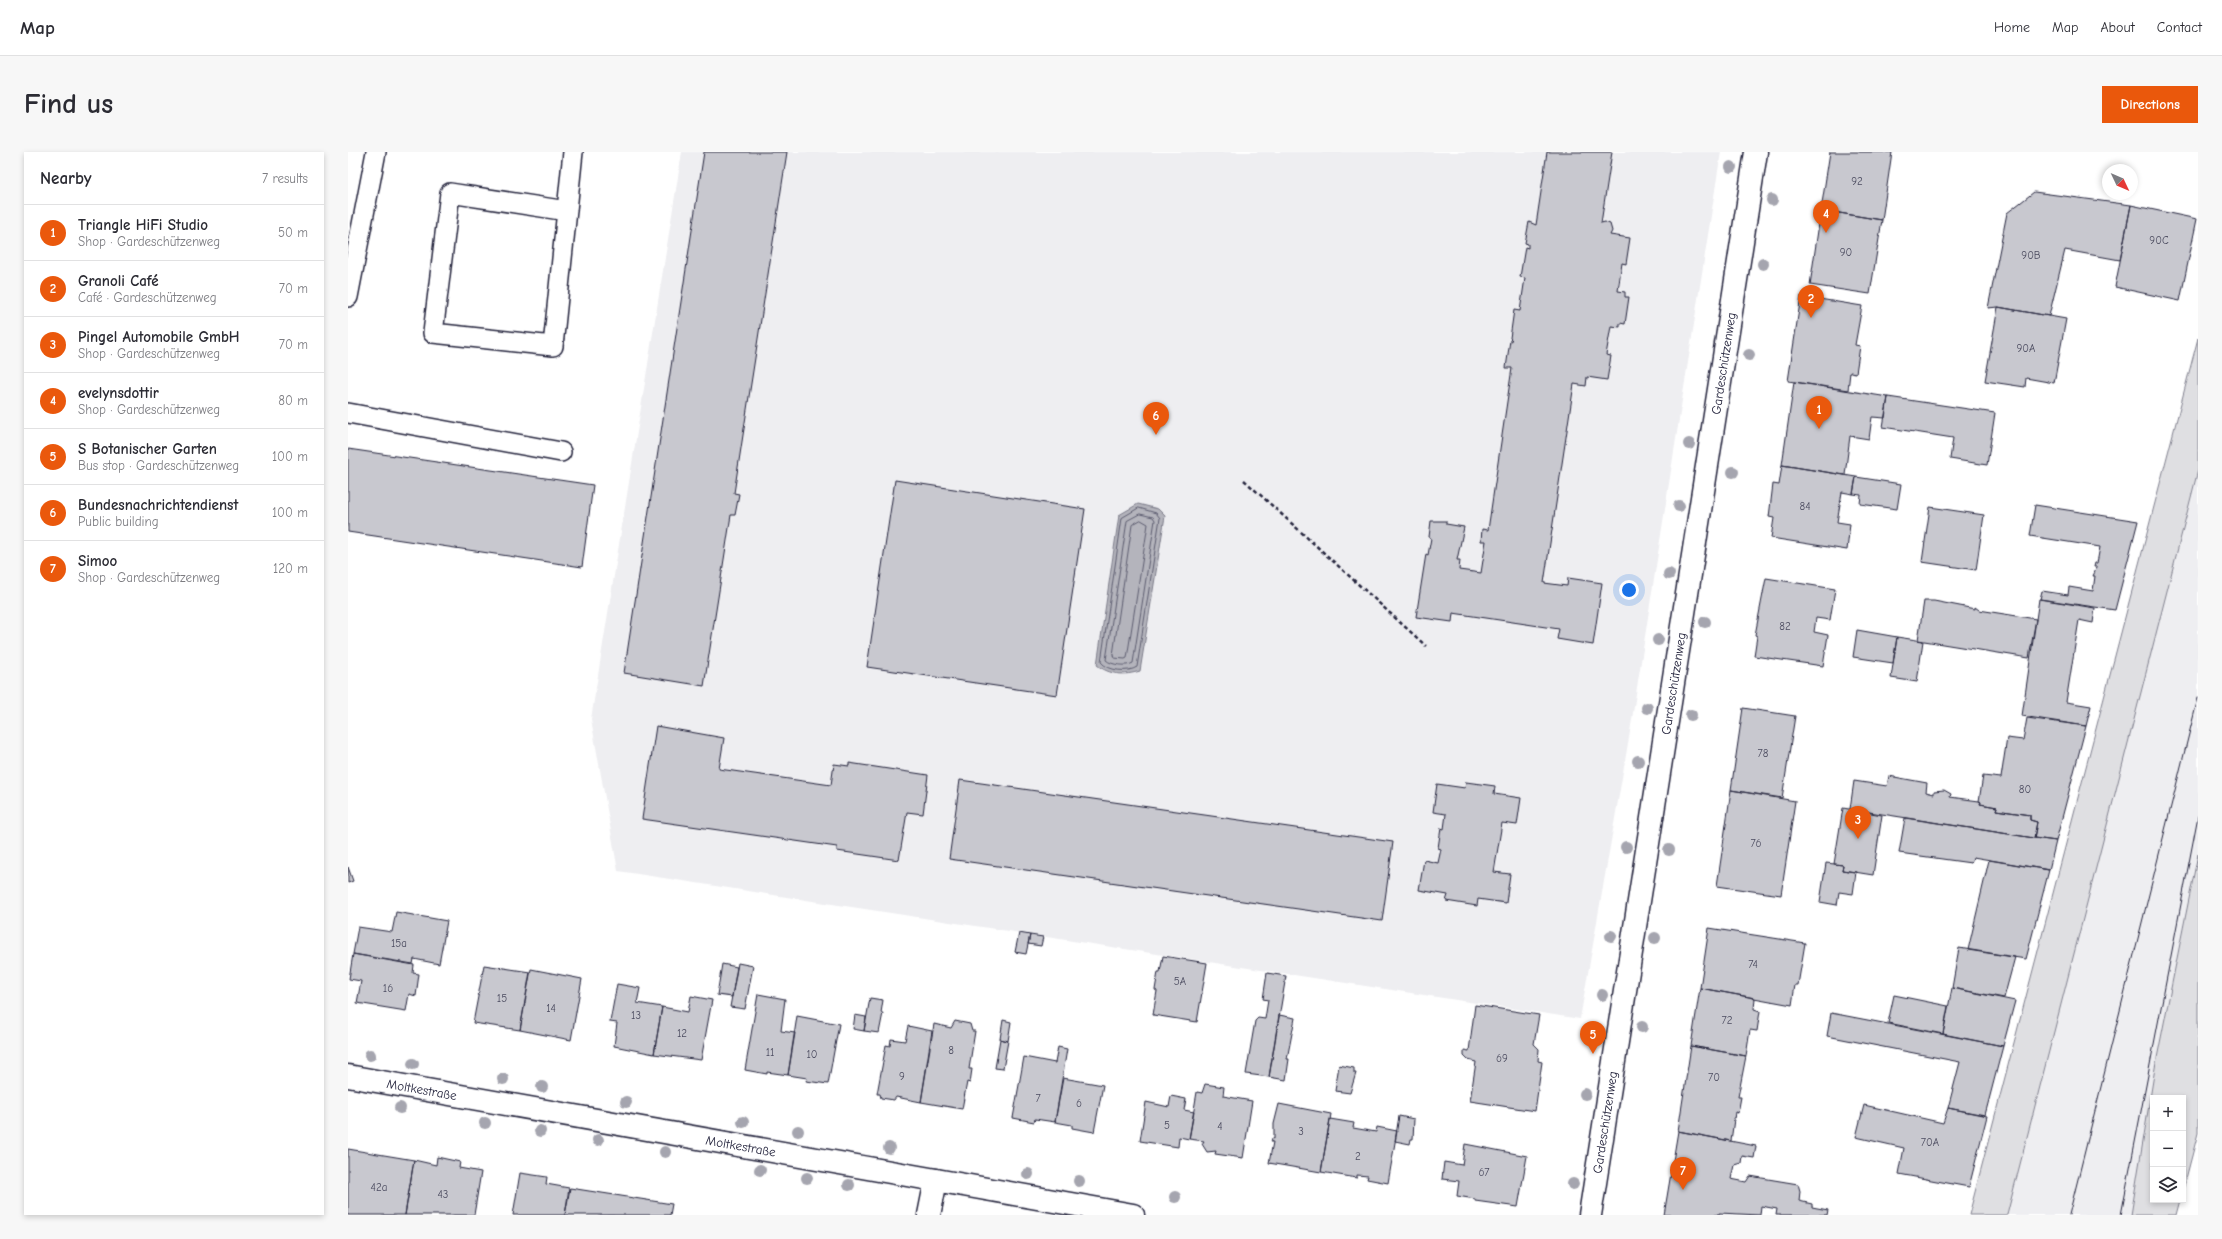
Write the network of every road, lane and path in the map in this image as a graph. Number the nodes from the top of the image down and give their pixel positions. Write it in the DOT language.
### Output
graph roads {
  1 [pos="376,152"];
  2 [pos="573,152"];
  3 [pos="1756,152"];
  4 [pos="567,211"];
  5 [pos="348,297"];
  6 [pos="348,413"];
  7 [pos="561,452"];
  8 [pos="1244,480"];
  9 [pos="1426,646"];
  10 [pos="348,1076"];
  11 [pos="936,1180"];
  12 [pos="929,1215"];
  13 [pos="1133,1215"];
  14 [pos="1590,1215"];
  1 -- 5 [label="lane"];
  2 -- 4 [label="lane"];
  3 -- 14 [label="street, Gardeschützenweg"];
  4 -- 4 [label="lane"];
  6 -- 7 [label="lane"];
  8 -- 9 [label="path"];
  10 -- 11 [label="street, Moltkestraße"];
  11 -- 12 [label="street"];
  11 -- 13 [label="street, Moltkestraße"];
}
